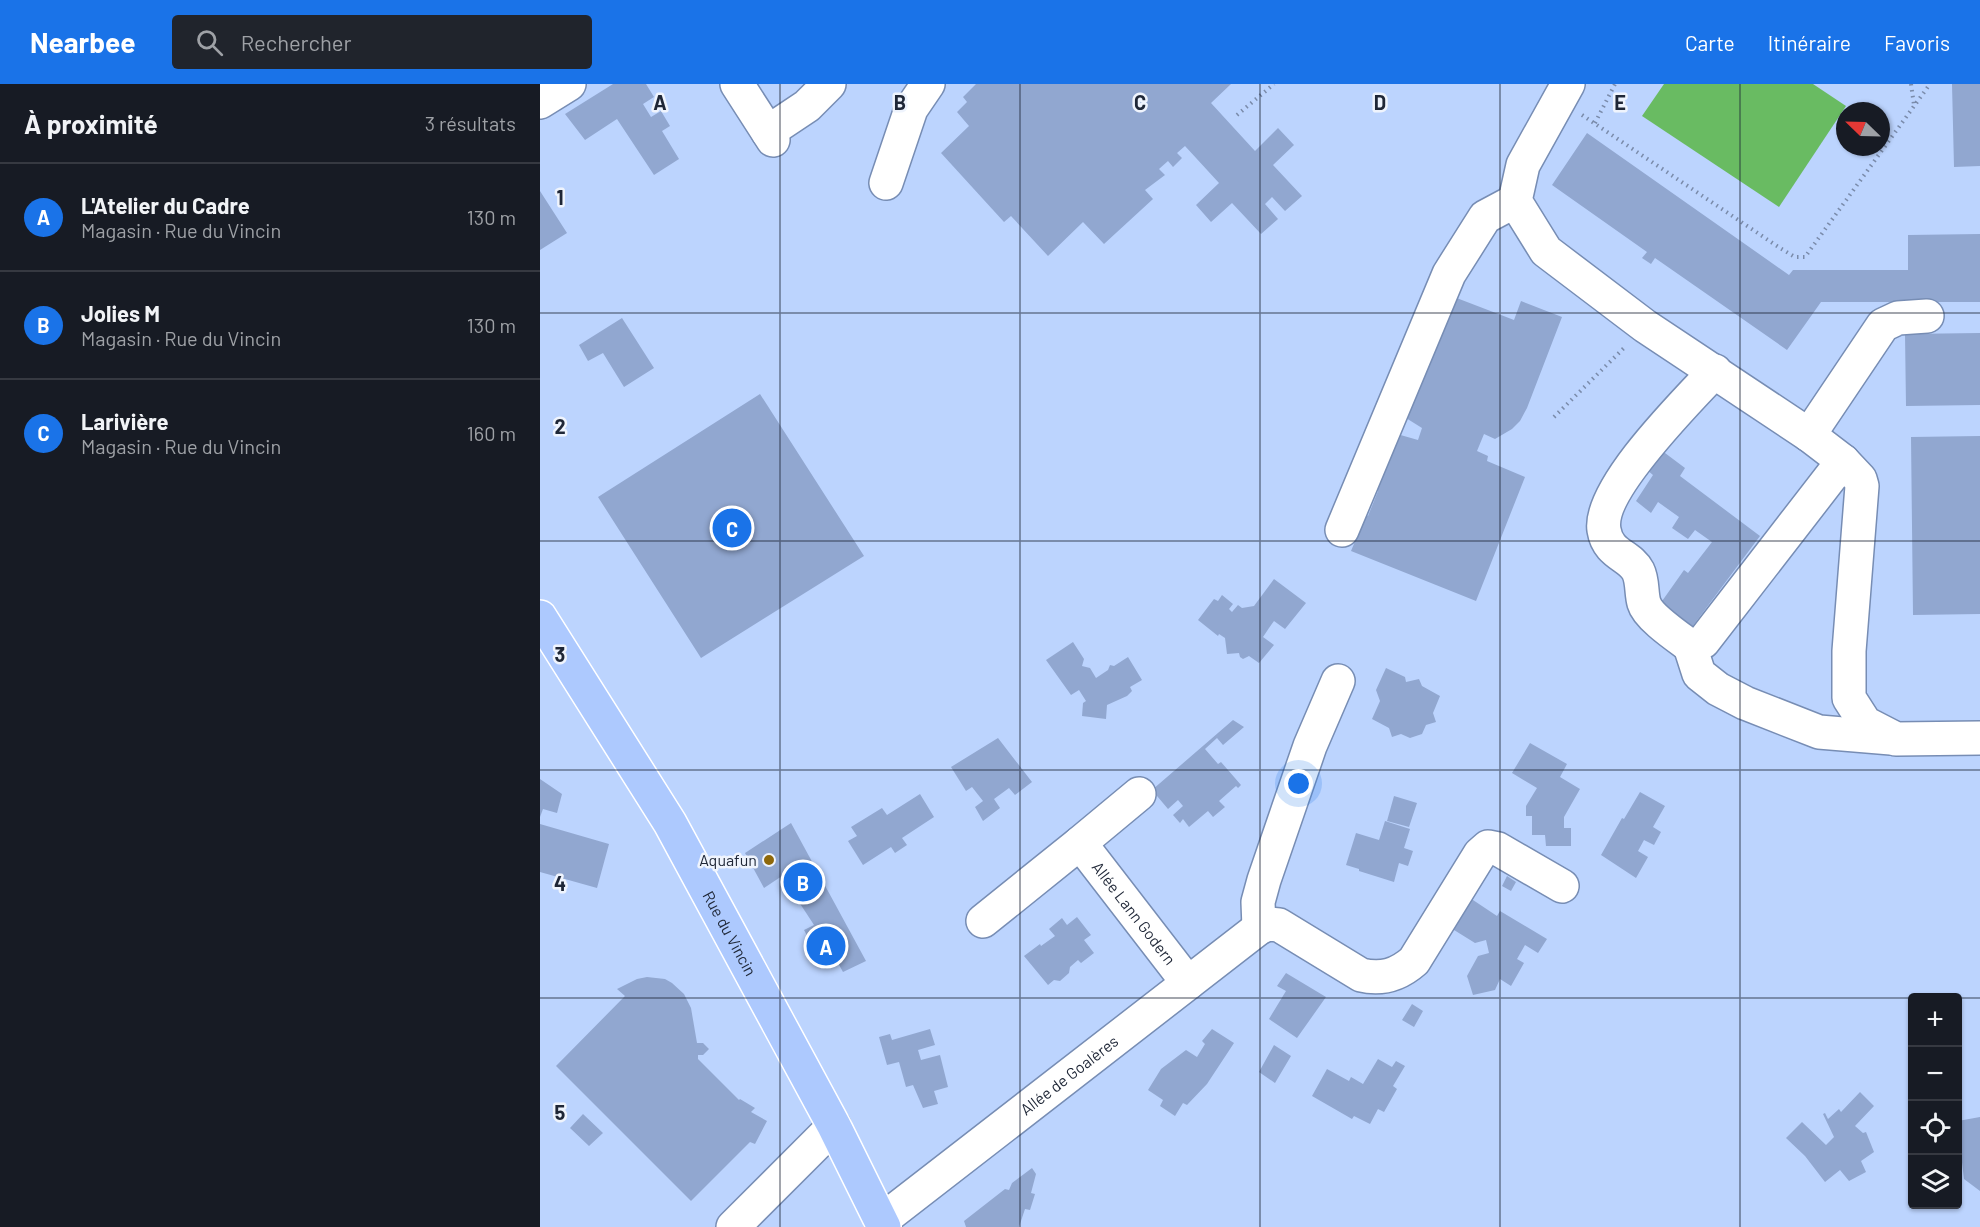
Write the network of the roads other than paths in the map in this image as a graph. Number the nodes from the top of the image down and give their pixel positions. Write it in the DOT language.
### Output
graph roads {
  1 [pos="569,84"];
  2 [pos="737,84"];
  3 [pos="829,84"];
  4 [pos="928,84"];
  5 [pos="1564,92"];
  6 [pos="540,102"];
  7 [pos="886,183"];
  8 [pos="1515,201"];
  9 [pos="1927,316"];
  10 [pos="1715,371"];
  11 [pos="1809,435"];
  12 [pos="1843,461"];
  13 [pos="1342,530"];
  14 [pos="540,617"];
  15 [pos="1690,646"];
  16 [pos="1338,681"];
  17 [pos="1980,738"];
  18 [pos="1896,739"];
  19 [pos="1139,794"];
  20 [pos="1080,843"];
  21 [pos="1562,886"];
  22 [pos="983,921"];
  23 [pos="1258,928"];
  24 [pos="1188,983"];
  25 [pos="834,1126"];
  26 [pos="883,1224"];
  27 [pos="733,1227"];
  1 -- 6 [label="street"];
  2 -- 3 [label="street"];
  4 -- 7 [label="street"];
  5 -- 8 [label="street"];
  8 -- 10 [label="street"];
  8 -- 13 [label="street"];
  9 -- 11 [label="street"];
  10 -- 11 [label="street"];
  10 -- 15 [label="street"];
  11 -- 12 [label="street"];
  12 -- 15 [label="street"];
  12 -- 18 [label="street"];
  14 -- 25 [label="main road, Rue du Vincin"];
  15 -- 18 [label="street"];
  16 -- 23 [label="street"];
  17 -- 18 [label="street"];
  19 -- 20 [label="street"];
  20 -- 22 [label="street"];
  20 -- 24 [label="street, Allée Lann Godern"];
  21 -- 23 [label="street"];
  23 -- 24 [label="street, Allée de Goalères"];
  24 -- 26 [label="street, Allée de Goalères"];
  25 -- 26 [label="main road, Rue du Vincin"];
  25 -- 27 [label="street"];
}
